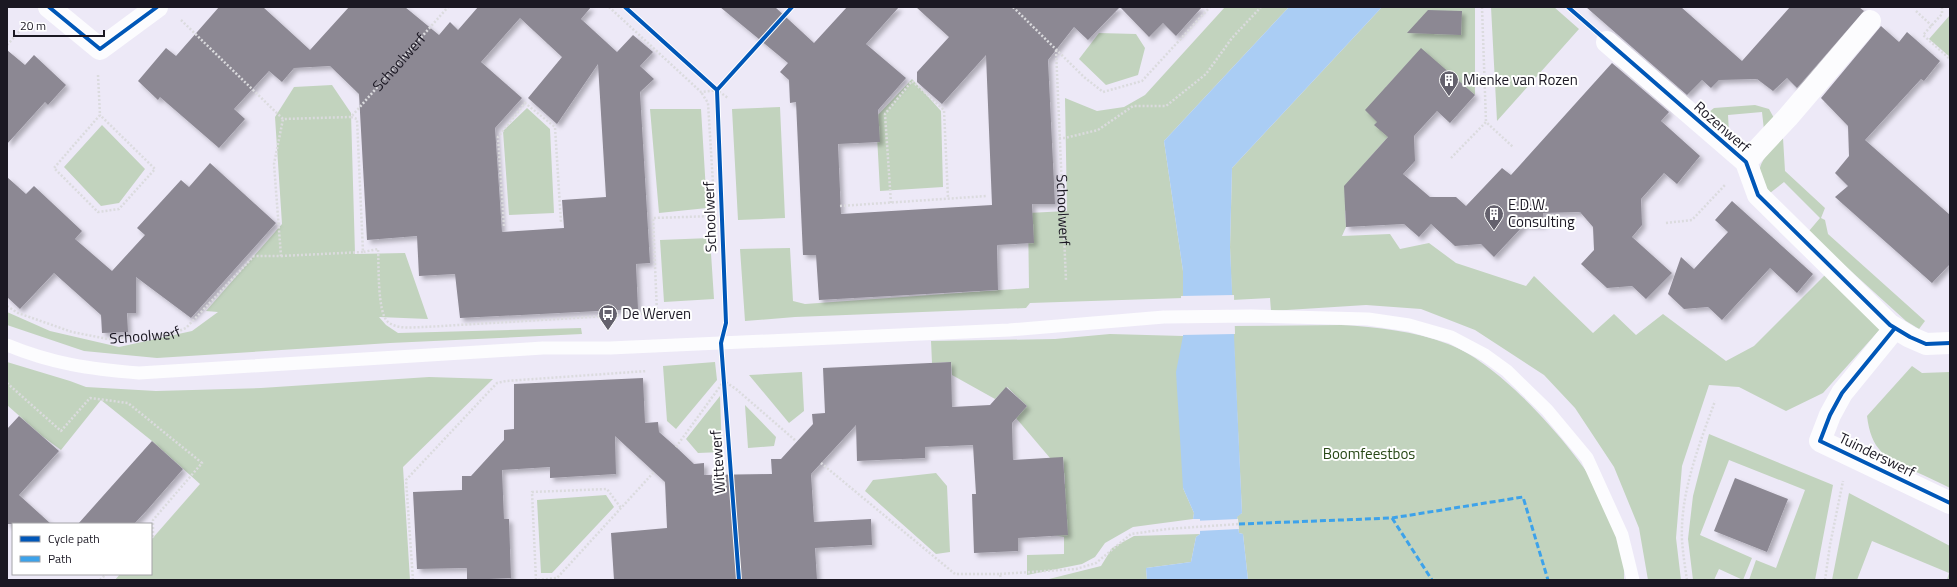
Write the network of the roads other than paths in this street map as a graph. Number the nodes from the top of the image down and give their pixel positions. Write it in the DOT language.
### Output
graph roads {
  1 [pos="157,7"];
  2 [pos="40,12"];
  3 [pos="1870,21"];
  4 [pos="1607,42"];
  5 [pos="1746,162"];
  6 [pos="1895,328"];
  7 [pos="1950,343"];
  8 [pos="7,345"];
  9 [pos="1950,503"];
  10 [pos="1633,580"];
  1 -- 2 [label="street"];
  3 -- 5 [label="street, Rozenwerf"];
  4 -- 5 [label="street, Rozenwerf"];
  5 -- 6 [label="street, Rozenwerf"];
  6 -- 7 [label="street, Rozenwerf"];
  6 -- 9 [label="street, Tuinderswerf"];
  8 -- 10 [label="lane"];
}
